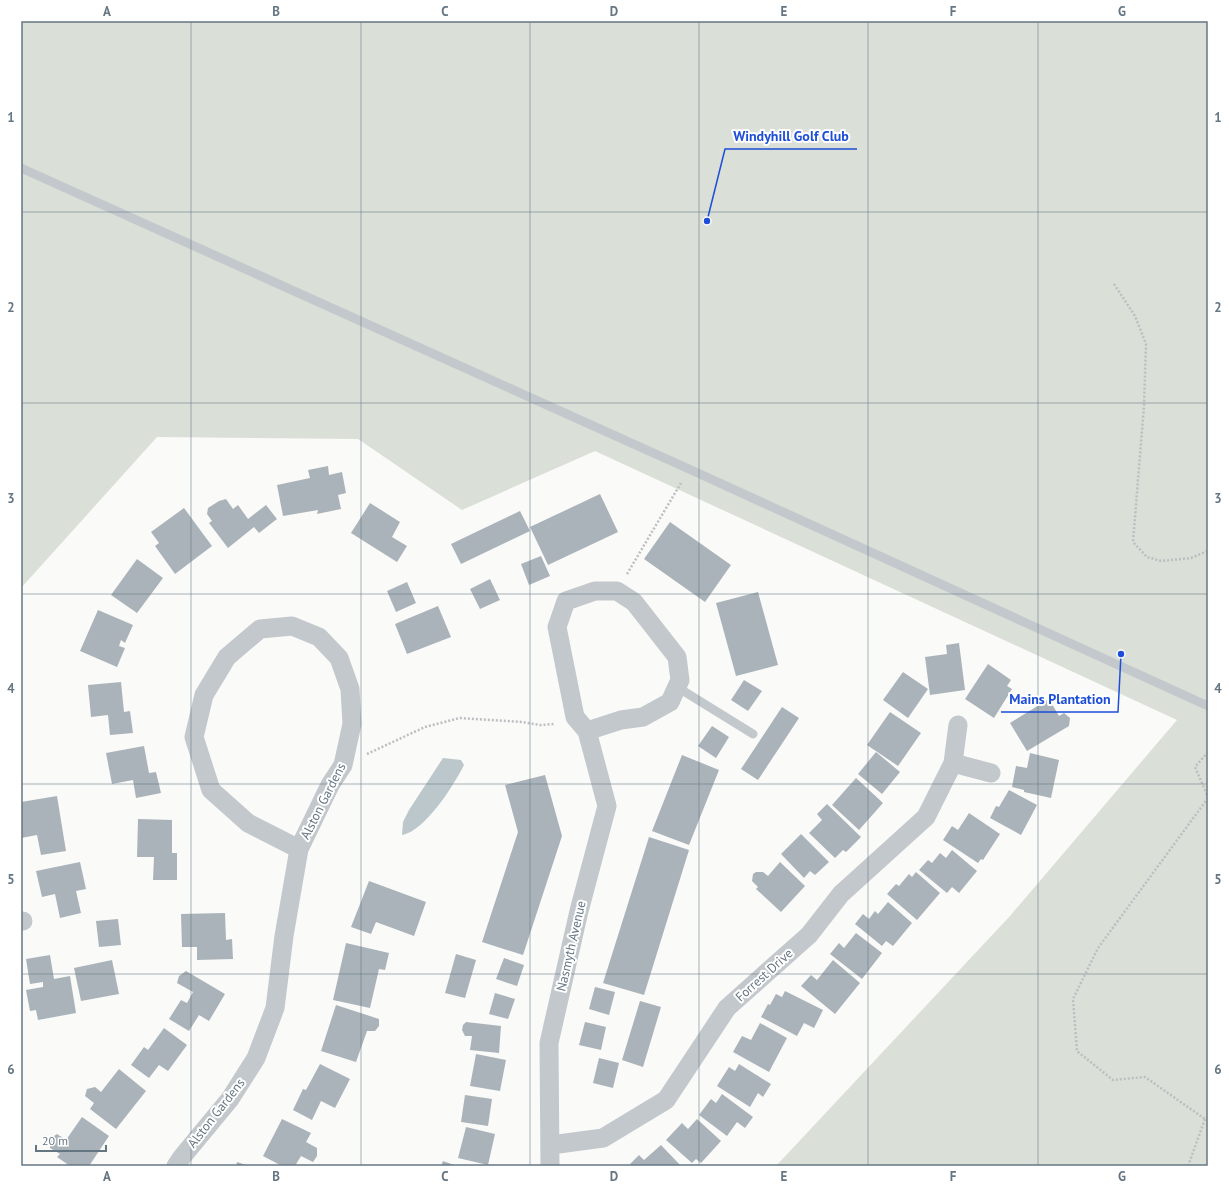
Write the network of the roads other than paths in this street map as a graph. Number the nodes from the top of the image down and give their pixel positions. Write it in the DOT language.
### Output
graph roads {
  1 [pos="21,168"];
  2 [pos="677,687"];
  3 [pos="1208,706"];
  4 [pos="581,724"];
  5 [pos="958,725"];
  6 [pos="753,734"];
  7 [pos="953,763"];
  8 [pos="990,773"];
  9 [pos="299,849"];
  10 [pos="551,1145"];
  11 [pos="176,1166"];
  12 [pos="550,1166"];
  1 -- 3 [label="lane"];
  2 -- 4 [label="street"];
  2 -- 4 [label="street, Nasmyth Avenue"];
  2 -- 6 [label="lane"];
  4 -- 10 [label="street, Nasmyth Avenue"];
  5 -- 7 [label="street, Forrest Drive"];
  7 -- 8 [label="street"];
  7 -- 10 [label="street, Forrest Drive"];
  9 -- 9 [label="street, Alston Gardens"];
  9 -- 11 [label="street, Alston Gardens"];
  10 -- 12 [label="street, Nasmyth Avenue"];
}
